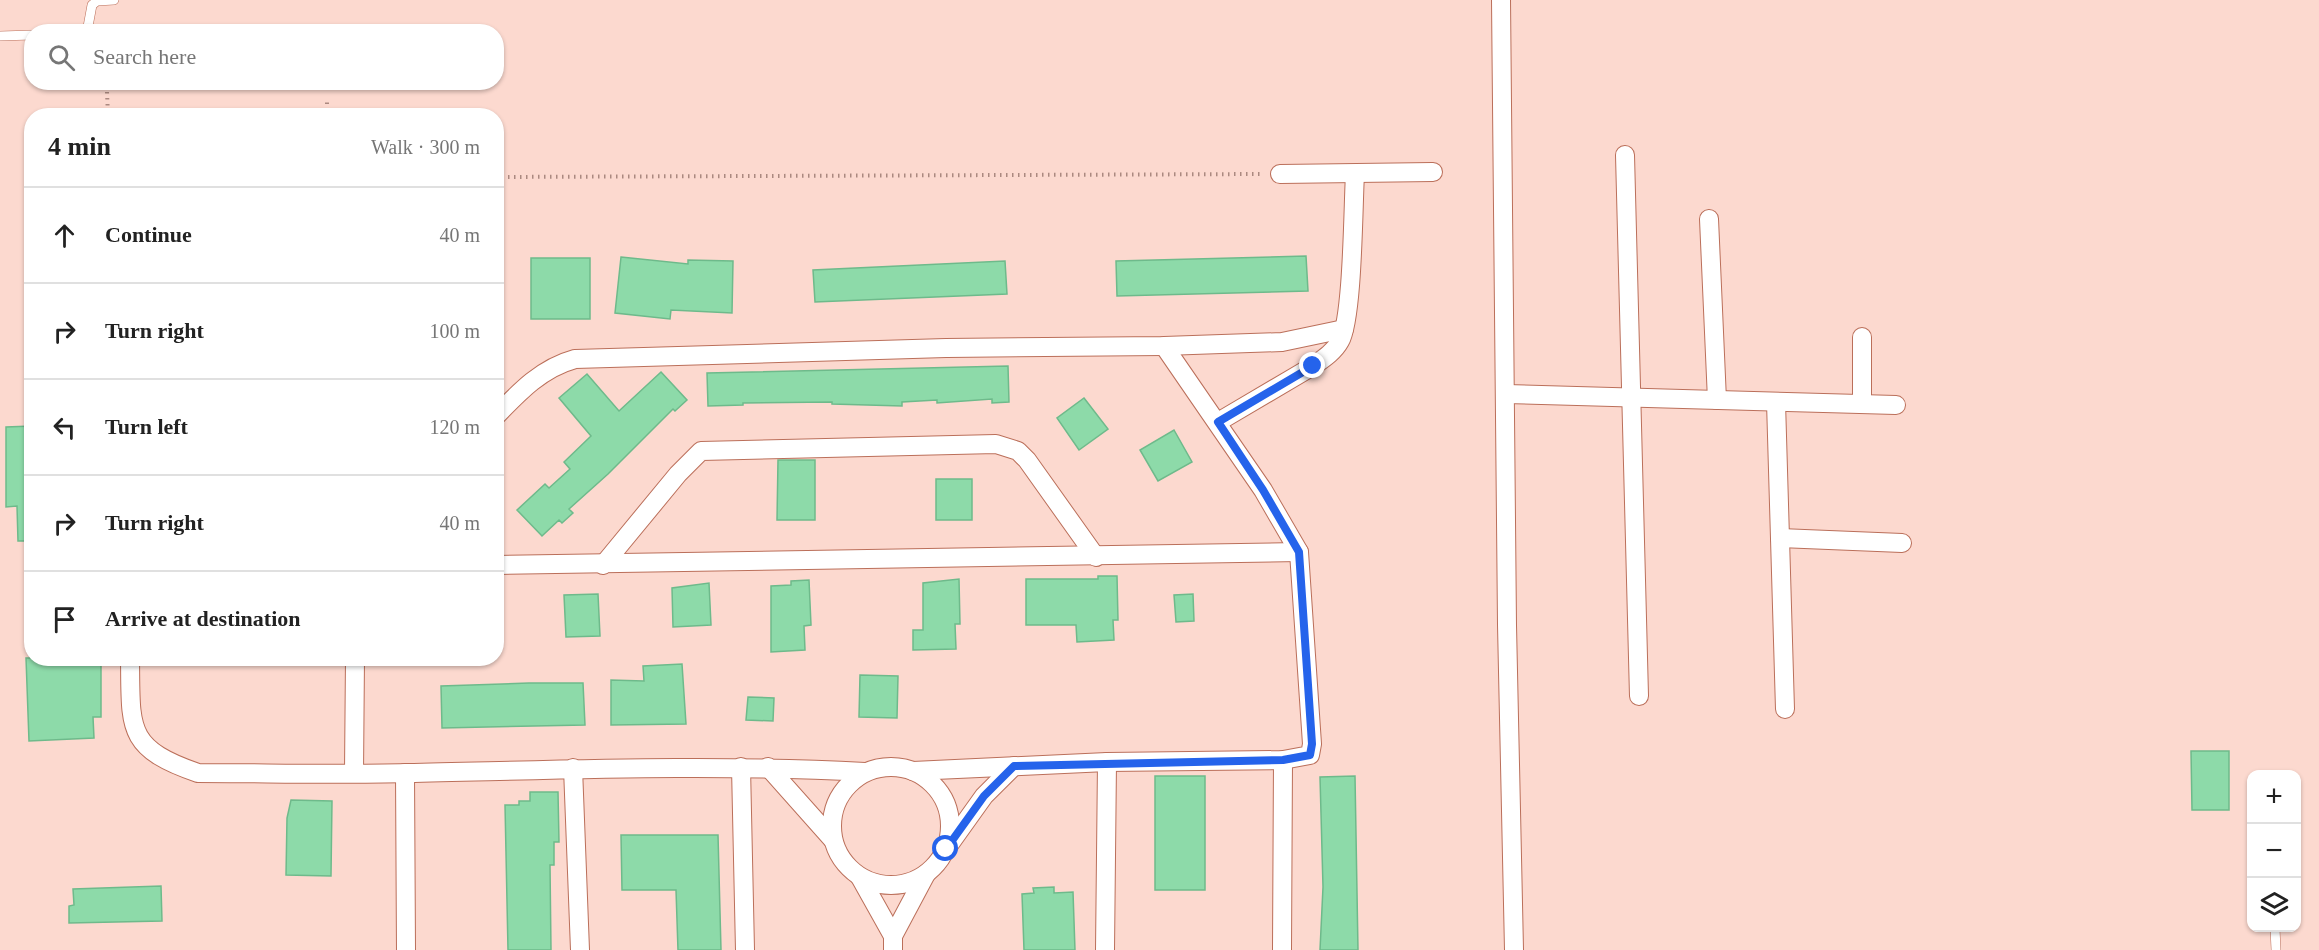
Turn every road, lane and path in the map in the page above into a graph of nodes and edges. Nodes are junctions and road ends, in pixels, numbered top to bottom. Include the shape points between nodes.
1 (114, 0) edge
2 (1501, 0) edge
3 (88, 24) edge
4 (24, 35) edge
5 (0, 36) edge
6 (108, 92) dead end
7 (327, 102) dead end
8 (108, 108) edge
9 (327, 108) edge
10 (1625, 155) dead end
11 (1433, 172) dead end
12 (1280, 174) joint
13 (1355, 174) junction
14 (504, 177) edge
15 (1709, 219) dead end
16 (1344, 329) junction
17 (1862, 337) dead end
18 (1164, 346) junction
19 (1505, 394) junction
20 (1630, 398) junction
21 (1717, 400) junction
22 (1776, 402) junction
23 (1862, 404) junction
24 (1896, 405) dead end
25 (504, 408) edge
26 (1218, 422) junction
27 (1780, 538) junction
28 (1902, 543) dead end
29 (1299, 552) junction
30 (1096, 557) junction
31 (504, 565) edge
32 (603, 565) junction
33 (130, 666) edge
34 (355, 666) edge
35 (1639, 696) dead end
36 (1785, 709) dead end
37 (1283, 760) junction
38 (1107, 762) junction
39 (1014, 766) junction
40 (741, 767) junction
41 (768, 767) junction
42 (573, 768) junction
43 (913, 771) junction
44 (865, 772) junction
45 (354, 773) junction
46 (405, 773) junction
47 (833, 840) junction
48 (946, 849) junction
49 (926, 874) junction
50 (860, 877) junction
51 (2275, 932) edge
52 (893, 943) edge
53 (406, 950) edge
54 (580, 950) edge
55 (745, 950) edge
56 (1105, 950) edge
57 (1282, 950) edge
58 (1514, 950) edge
59 (2276, 950) edge

1 - 3 lane via 92,5
2 - 19 street
4 - 5 lane
6 - 8 path
7 - 9 path
10 - 20 street
11 - 13 street
12 - 13 street
12 - 14 path
13 - 16 street
15 - 21 street
16 - 18 street via 1282,342
16 - 26 street via 1326,357
17 - 23 street
18 - 25 street via 575,359 547,369
18 - 26 street
19 - 20 street
19 - 58 street
20 - 21 street
20 - 35 street
21 - 22 street
22 - 23 street
22 - 27 street
23 - 24 street
26 - 29 street
27 - 28 street
27 - 36 street
29 - 30 street
29 - 37 street via 1312,750 1310,755
30 - 32 street
30 - 32 street via 1028,460 1018,451 996,444 701,452
31 - 32 street
33 - 45 street via 131,722 146,747 165,762 198,773
34 - 45 street
37 - 38 street
37 - 57 street
38 - 39 street
38 - 56 street
39 - 43 street
39 - 48 street via 984,796
40 - 41 street
40 - 42 street
40 - 55 street
41 - 44 street
41 - 47 street
42 - 46 street
42 - 54 street
43 - 44 street via 880,767
43 - 48 street via 926,778 946,803 950,834
44 - 47 street via 853,779 837,801 832,814
45 - 46 street
46 - 53 street
47 - 50 street via 839,855
48 - 49 street
49 - 50 street via 894,885
49 - 52 street
50 - 52 street
51 - 59 lane

